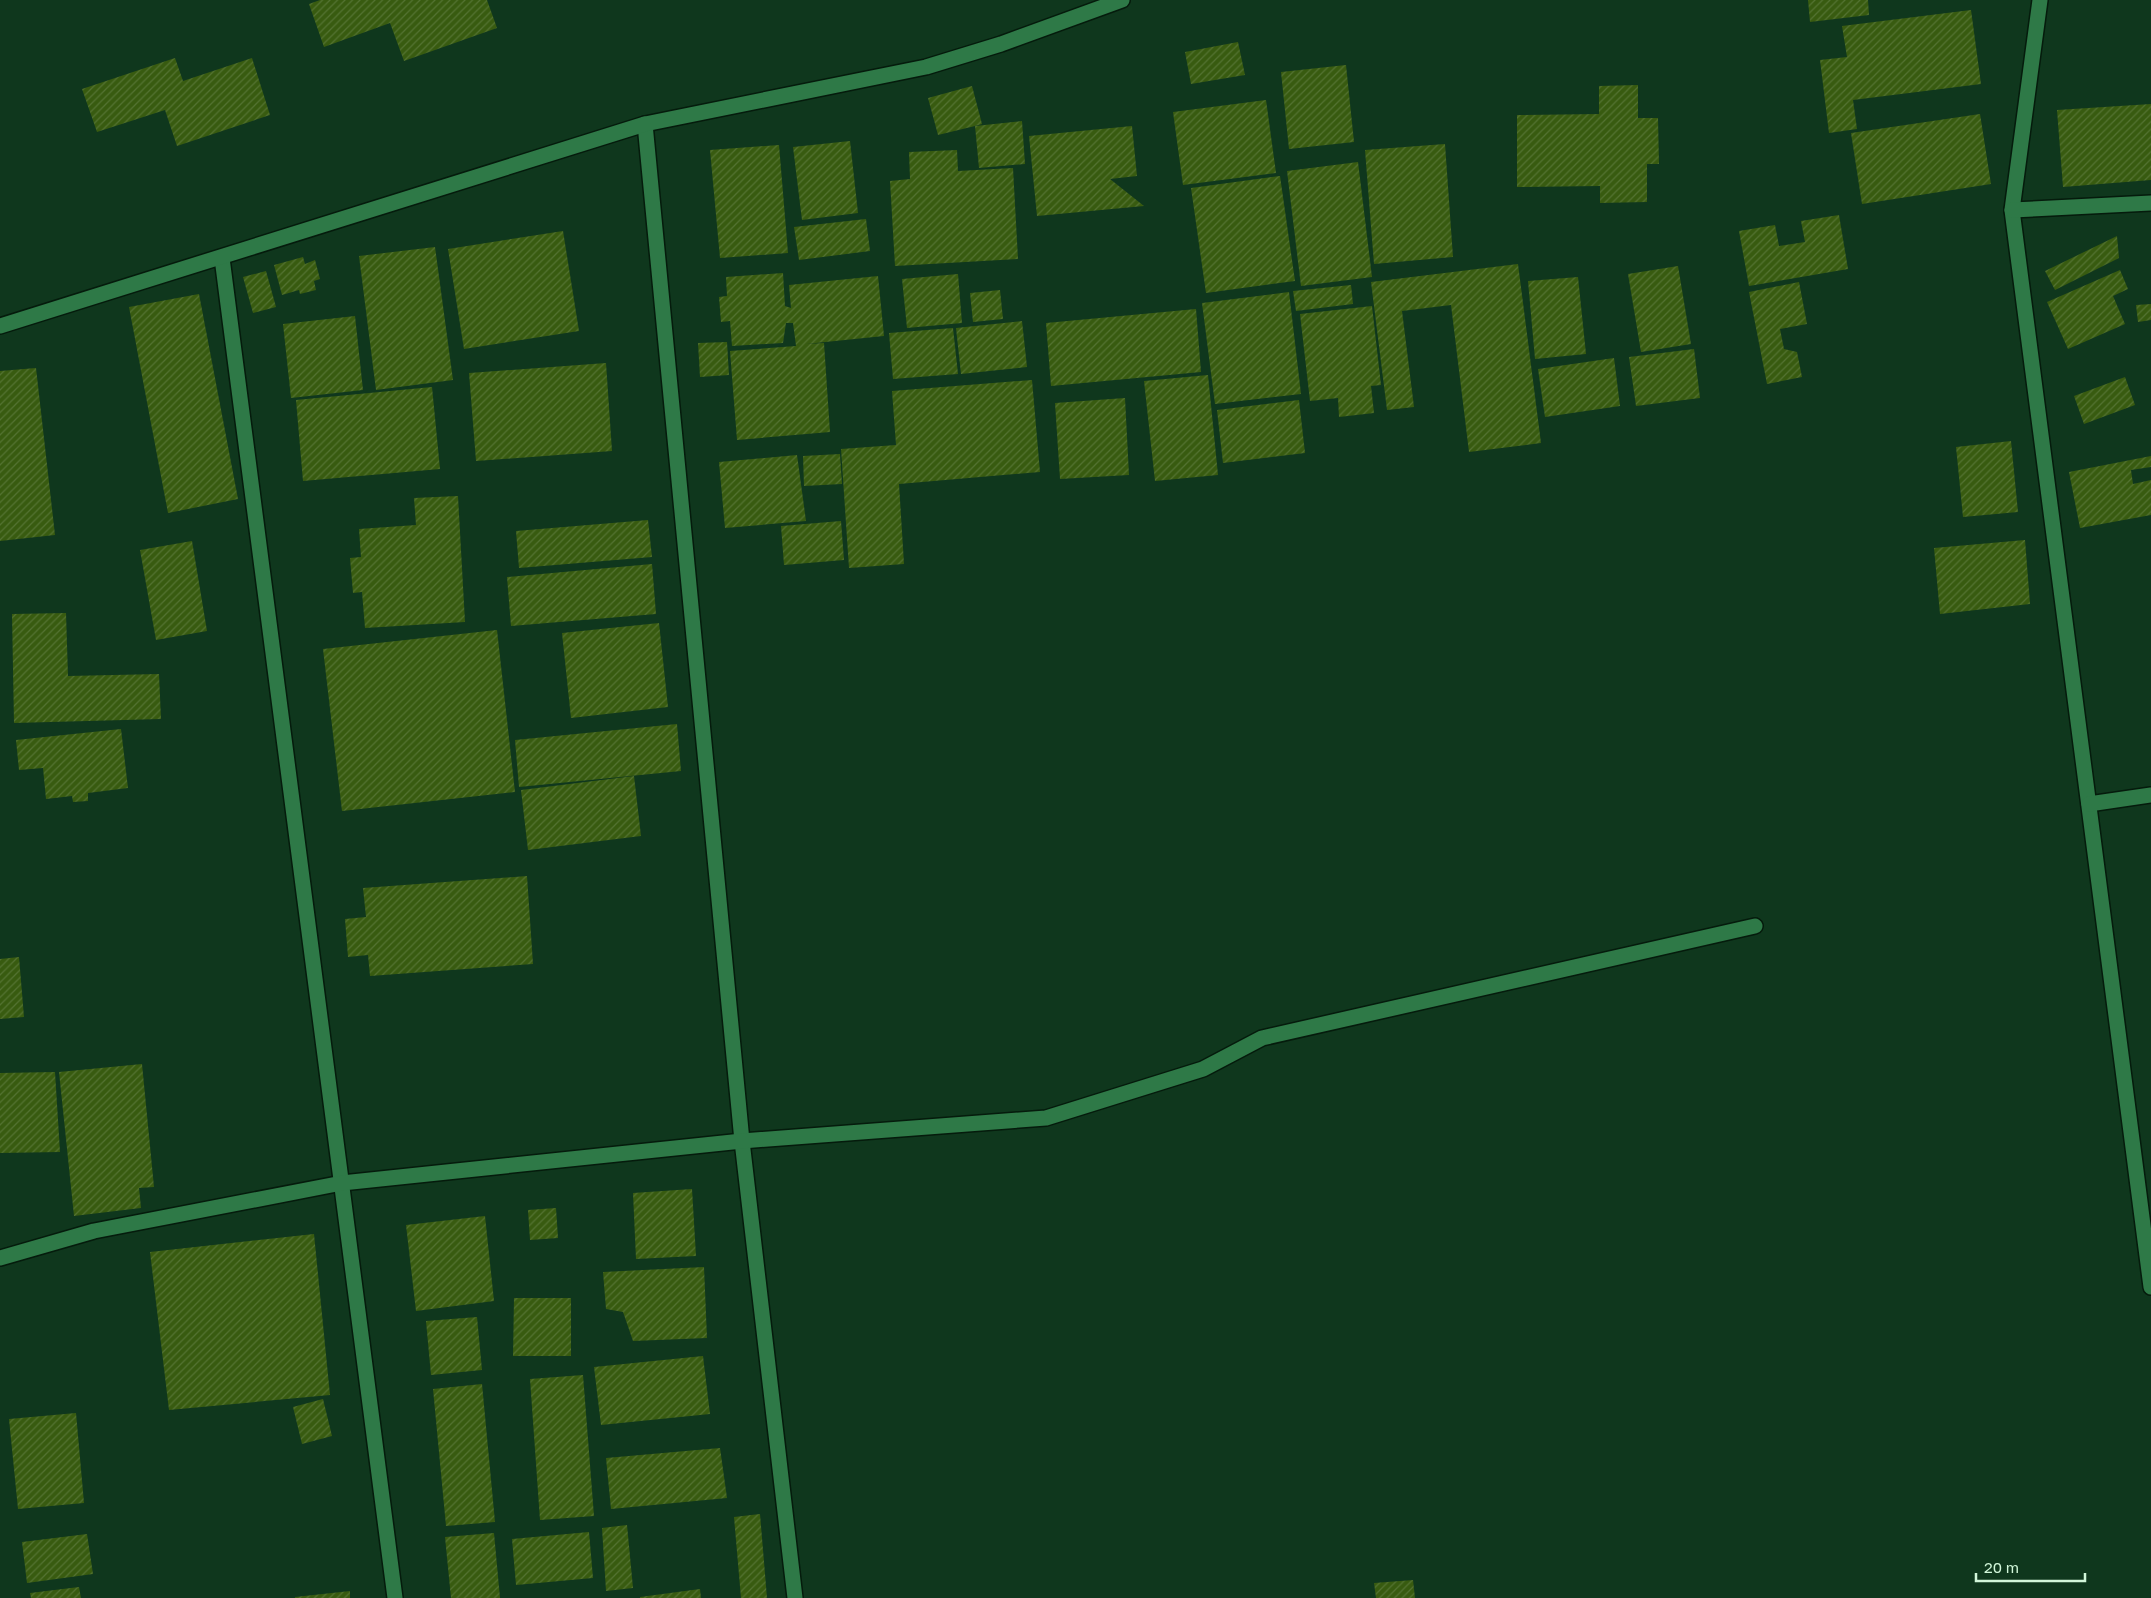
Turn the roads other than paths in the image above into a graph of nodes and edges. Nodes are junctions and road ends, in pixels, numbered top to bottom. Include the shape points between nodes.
1 (1122, 0) edge
2 (2040, 0) edge
3 (646, 124) junction
4 (2151, 202) edge
5 (2012, 210) junction
6 (222, 258) junction
7 (0, 326) edge
8 (2151, 795) edge
9 (2089, 804) junction
10 (1755, 926) dead end
11 (742, 1141) junction
12 (342, 1183) junction
13 (0, 1258) edge
14 (2151, 1287) edge
15 (395, 1598) edge
16 (795, 1598) edge

1 - 3 street via 926,67
2 - 5 street
3 - 6 street
3 - 11 street
4 - 5 street
5 - 9 street
6 - 7 street
6 - 12 street
8 - 9 street
9 - 14 street
10 - 11 street via 1262,1038 1203,1069 1046,1118
11 - 12 street
11 - 16 street
12 - 13 street via 94,1231
12 - 15 street

